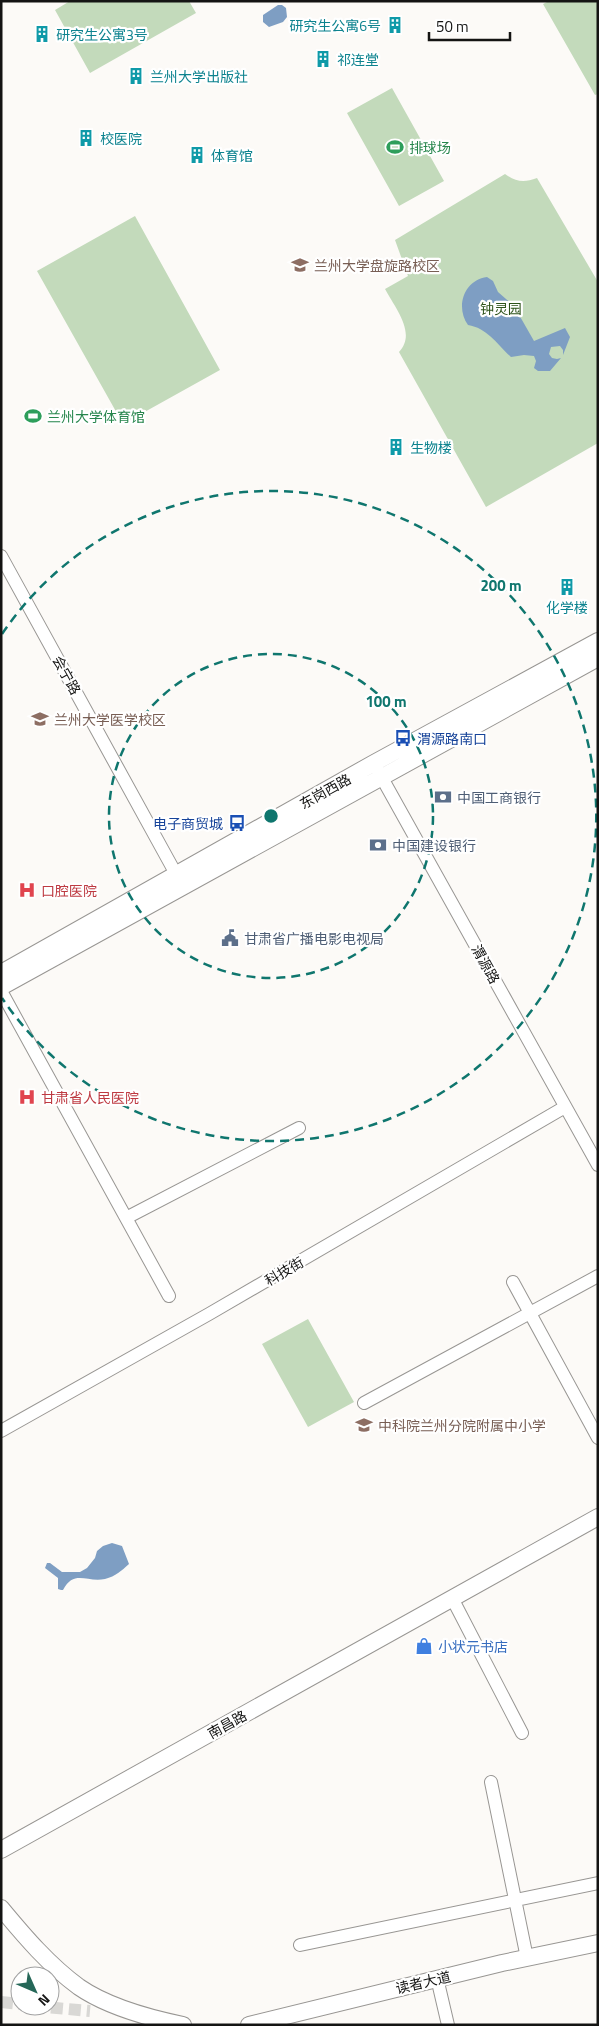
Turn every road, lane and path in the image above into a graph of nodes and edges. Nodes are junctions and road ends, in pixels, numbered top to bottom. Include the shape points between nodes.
1 (1, 556) edge
2 (598, 640) edge
3 (598, 658) edge
4 (374, 763) junction
5 (383, 778) junction
6 (176, 874) junction
7 (3, 968) edge
8 (1, 989) edge
9 (565, 1107) junction
10 (298, 1128) dead end
11 (598, 1166) edge
12 (126, 1218) junction
13 (598, 1276) edge
14 (512, 1282) dead end
15 (169, 1296) dead end
16 (529, 1314) junction
17 (364, 1403) dead end
18 (1, 1431) edge
19 (598, 1438) edge
20 (598, 1517) edge
21 (452, 1598) junction
22 (522, 1733) dead end
23 (491, 1782) dead end
24 (1, 1850) edge
25 (598, 1883) edge
26 (514, 1899) junction
27 (1, 1908) edge
28 (598, 1943) edge
29 (300, 1945) dead end
30 (527, 1958) junction
31 (437, 1978) junction
32 (144, 2020) edge
33 (183, 2025) edge
34 (249, 2025) edge
35 (448, 2025) edge

1 - 6 street, 会宁路
2 - 4 main road, 东岗西路
3 - 5 main road, 东岗西路
4 - 5 street, 渭源路
4 - 6 main road, 东岗西路
5 - 8 main road, 东岗西路
5 - 9 street, 渭源路
6 - 7 main road, 东岗西路
8 - 12 street
9 - 11 street, 渭源路
9 - 18 street, 科技街
10 - 12 street
12 - 15 street
13 - 16 street
14 - 16 street
16 - 17 street
16 - 19 street
20 - 21 main road, 南昌路
21 - 22 street
21 - 24 main road, 南昌路
23 - 26 street
25 - 26 street
26 - 29 street
26 - 30 street
27 - 32 main road via 47,1961 81,1988
28 - 30 main road, 读者大道
30 - 31 main road, 读者大道
31 - 34 main road, 读者大道
31 - 35 street
32 - 33 main road

